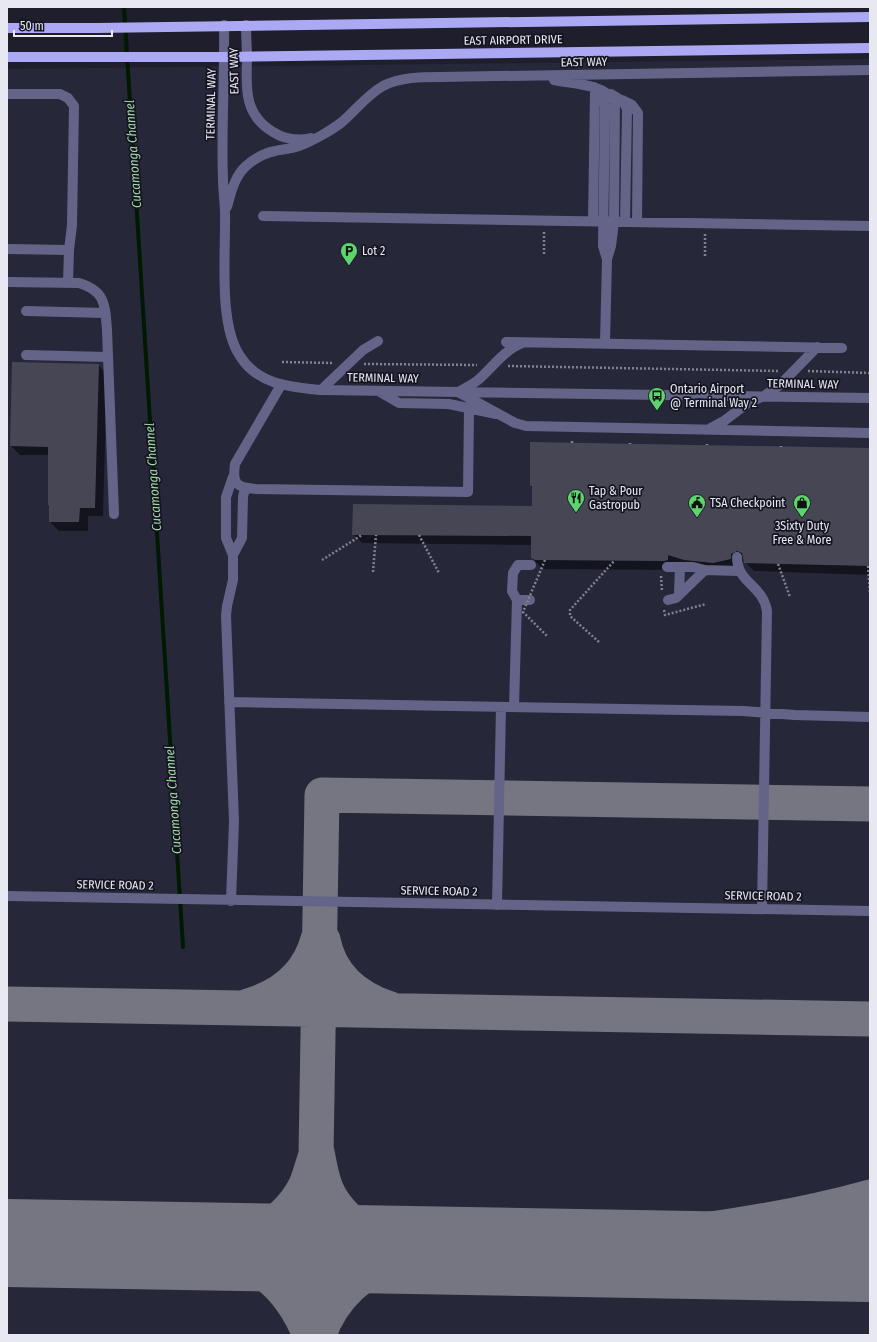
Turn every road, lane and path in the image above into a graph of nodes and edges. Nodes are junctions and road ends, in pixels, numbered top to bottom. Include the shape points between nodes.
1 (870, 17) edge
2 (224, 25) junction
3 (246, 25) junction
4 (7, 28) edge
5 (870, 48) edge
6 (247, 56) junction
7 (224, 57) junction
8 (7, 58) edge
9 (870, 70) edge
10 (532, 76) junction
11 (594, 87) junction
12 (605, 91) junction
13 (7, 94) edge
14 (622, 100) junction
15 (317, 137) junction
16 (225, 213) junction
17 (263, 216) dead end
18 (598, 222) junction
19 (614, 222) junction
20 (625, 222) junction
21 (637, 222) junction
22 (870, 226) edge
23 (544, 231) dead end
24 (705, 234) dead end
25 (7, 249) edge
26 (69, 250) junction
27 (544, 254) dead end
28 (705, 256) dead end
29 (607, 259) junction
30 (7, 282) edge
31 (68, 283) junction
32 (26, 311) dead end
33 (105, 313) junction
34 (378, 341) dead end
35 (506, 342) dead end
36 (526, 342) junction
37 (605, 343) junction
38 (816, 347) junction
39 (842, 348) dead end
40 (26, 355) dead end
41 (108, 357) junction
42 (282, 362) dead end
43 (349, 363) junction
44 (493, 365) junction
45 (708, 369) dead end
46 (281, 385) junction
47 (320, 390) junction
48 (378, 391) junction
49 (459, 392) junction
50 (764, 396) junction
51 (870, 398) edge
52 (469, 409) junction
53 (502, 415) junction
54 (707, 429) junction
55 (870, 433) edge
56 (233, 477) junction
57 (245, 488) junction
58 (114, 514) dead end
59 (362, 535) dead end
60 (376, 535) dead end
61 (419, 535) dead end
62 (233, 555) junction
63 (737, 557) dead end
64 (322, 560) dead end
65 (545, 560) dead end
66 (614, 561) dead end
67 (778, 564) dead end
68 (530, 565) dead end
69 (868, 566) dead end
70 (667, 567) dead end
71 (680, 567) junction
72 (705, 570) junction
73 (739, 571) junction
74 (373, 572) dead end
75 (439, 573) dead end
76 (679, 594) junction
77 (870, 594) edge
78 (790, 597) dead end
79 (517, 600) junction
80 (530, 600) dead end
81 (668, 600) dead end
82 (547, 636) dead end
83 (598, 642) dead end
84 (229, 702) junction
85 (501, 707) junction
86 (514, 707) junction
87 (765, 713) junction
88 (870, 717) edge
89 (7, 896) edge
90 (231, 901) junction
91 (497, 905) junction
92 (762, 909) junction
93 (870, 911) edge

1 - 3 main road, EAST AIRPORT DRIVE
2 - 3 main road, EAST AIRPORT DRIVE
2 - 4 main road, EAST AIRPORT DRIVE
2 - 7 lane, TERMINAL WAY
3 - 6 lane, EAST WAY
5 - 6 main road, EAST AIRPORT DRIVE
6 - 7 main road, EAST AIRPORT DRIVE
6 - 15 lane, EAST WAY via 247,98 258,120 279,136 304,140
7 - 8 main road, EAST AIRPORT DRIVE
7 - 16 lane, TERMINAL WAY
9 - 10 lane, EAST WAY
10 - 11 lane
10 - 15 lane, EAST WAY via 440,77 396,81 373,92 342,122
11 - 12 lane
11 - 18 lane
12 - 14 lane
12 - 19 lane via 612,97 616,108
13 - 26 lane via 60,94 68,98 74,106 72,225
14 - 20 lane via 627,110
14 - 21 lane via 632,105 638,113
15 - 16 lane, EAST WAY via 299,146 273,151 253,160 234,183
16 - 46 lane, TERMINAL WAY via 225,292 233,344 250,368
17 - 18 lane
18 - 19 lane
18 - 29 lane
19 - 20 lane
19 - 29 lane
20 - 21 lane
21 - 22 lane
23 - 27 path
24 - 28 path
25 - 26 lane
26 - 31 lane
29 - 37 lane
30 - 31 lane
31 - 33 lane via 89,286 96,291 102,297
32 - 33 lane
33 - 41 lane
34 - 43 lane
35 - 36 lane
36 - 37 lane
36 - 44 lane via 514,347
37 - 38 lane
38 - 39 lane
38 - 50 lane via 780,385
40 - 41 lane
41 - 58 lane
42 - 43 path
43 - 44 path
43 - 47 lane
44 - 45 path
44 - 49 lane via 478,381
46 - 47 lane, TERMINAL WAY
46 - 56 lane via 235,464
47 - 48 lane, TERMINAL WAY
48 - 49 lane, TERMINAL WAY
48 - 52 lane via 399,403 449,404
49 - 50 lane, TERMINAL WAY
49 - 53 lane
50 - 51 lane, TERMINAL WAY
50 - 54 lane via 745,405 715,427
52 - 53 lane
52 - 57 lane via 468,492
53 - 54 lane via 515,423 539,427
54 - 55 lane
56 - 57 lane
56 - 62 lane via 226,497 226,538
57 - 62 lane via 242,538
59 - 64 path
60 - 74 path
61 - 75 path
62 - 84 lane via 233,580 226,616
63 - 73 lane
65 - 82 path, bridge via 523,612
66 - 83 path via 570,610 570,616
67 - 78 path
68 - 79 lane via 518,565 513,573 512,591
69 - 77 path
70 - 71 lane
71 - 72 lane
71 - 76 lane
72 - 73 lane
72 - 76 lane
73 - 87 lane via 766,604
76 - 81 lane
79 - 80 lane
79 - 86 lane
84 - 85 lane
84 - 90 lane via 234,821
85 - 86 lane
85 - 91 lane
86 - 87 lane
87 - 88 lane
87 - 92 lane
89 - 90 lane, SERVICE ROAD 2
90 - 91 lane, SERVICE ROAD 2
91 - 92 lane, SERVICE ROAD 2
92 - 93 lane, SERVICE ROAD 2

